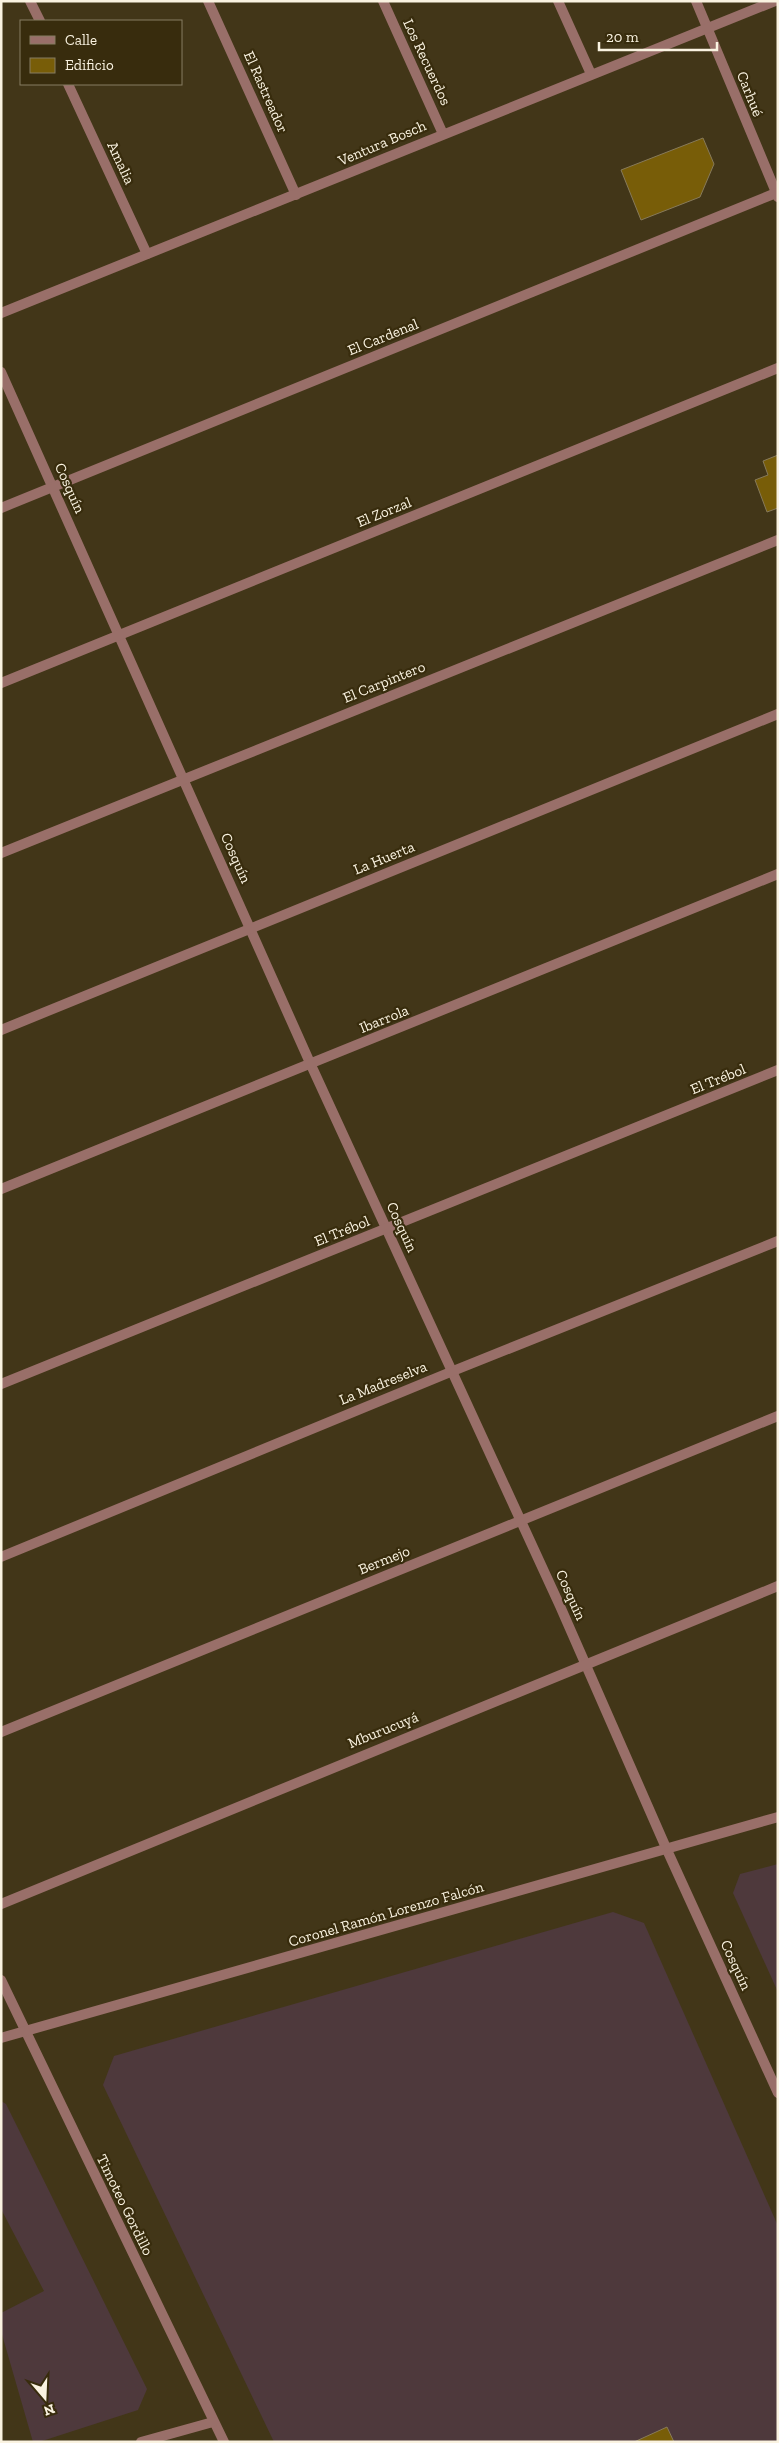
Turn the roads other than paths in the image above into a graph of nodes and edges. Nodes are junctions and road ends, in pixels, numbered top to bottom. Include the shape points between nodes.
1 (30, 1) edge
2 (208, 1) edge
3 (383, 1) edge
4 (558, 1) edge
5 (696, 1) edge
6 (775, 1) edge
7 (40, 20) edge
8 (708, 29) junction
9 (591, 74) junction
10 (68, 85) edge
11 (444, 134) junction
12 (777, 195) edge
13 (296, 196) junction
14 (147, 254) junction
15 (1, 313) edge
16 (778, 368) edge
17 (1, 372) edge
18 (53, 487) junction
19 (1, 508) edge
20 (778, 540) edge
21 (120, 636) junction
22 (1, 683) edge
23 (778, 714) edge
24 (184, 779) junction
25 (1, 853) edge
26 (778, 874) edge
27 (251, 928) junction
28 (1, 1030) edge
29 (311, 1065) junction
30 (778, 1070) edge
31 (1, 1189) edge
32 (386, 1229) junction
33 (778, 1241) edge
34 (453, 1371) junction
35 (1, 1384) edge
36 (778, 1416) edge
37 (521, 1520) junction
38 (1, 1557) edge
39 (778, 1586) edge
40 (585, 1664) junction
41 (1, 1732) edge
42 (778, 1817) edge
43 (667, 1850) junction
44 (1, 1904) edge
45 (1, 1980) edge
46 (25, 2031) junction
47 (1, 2038) edge
48 (778, 2093) edge
49 (213, 2422) junction
50 (141, 2442) edge
51 (224, 2442) edge

1 - 7 street
2 - 13 street, El Rastreador
3 - 11 street, Los Recuerdos
4 - 9 street
5 - 8 street, Carhué
6 - 8 street, Ventura Bosch
8 - 9 street, Ventura Bosch
8 - 12 street, Carhué
9 - 11 street, Ventura Bosch
10 - 14 street, Amalia
11 - 13 street, Ventura Bosch
12 - 18 street, El Cardenal
13 - 14 street, Ventura Bosch
14 - 15 street, Ventura Bosch
16 - 21 street, El Zorzal
17 - 18 street, Cosquín
18 - 19 street, El Cardenal
18 - 21 street, Cosquín
20 - 24 street, El Carpintero
21 - 22 street, El Zorzal
21 - 24 street, Cosquín
23 - 27 street, La Huerta
24 - 25 street, El Carpintero
24 - 27 street, Cosquín
26 - 29 street, Ibarrola
27 - 28 street, La Huerta
27 - 29 street, Cosquín
29 - 31 street, Ibarrola
29 - 32 street, Cosquín
30 - 32 street, El Trébol
32 - 34 street, Cosquín
32 - 35 street, El Trébol
33 - 34 street, La Madreselva
34 - 37 street, Cosquín
34 - 38 street, La Madreselva
36 - 37 street, Bermejo
37 - 40 street, Cosquín
37 - 41 street, Bermejo
39 - 40 street, Mburucuyá
40 - 43 street, Cosquín
40 - 44 street, Mburucuyá
42 - 43 street, Coronel Ramón Lorenzo Falcón
43 - 46 street, Coronel Ramón Lorenzo Falcón
43 - 48 street, Cosquín
45 - 46 street, Timoteo Gordillo
46 - 47 street, Coronel Ramón Lorenzo Falcón
46 - 49 street, Timoteo Gordillo
49 - 50 street
49 - 51 street, Timoteo Gordillo

